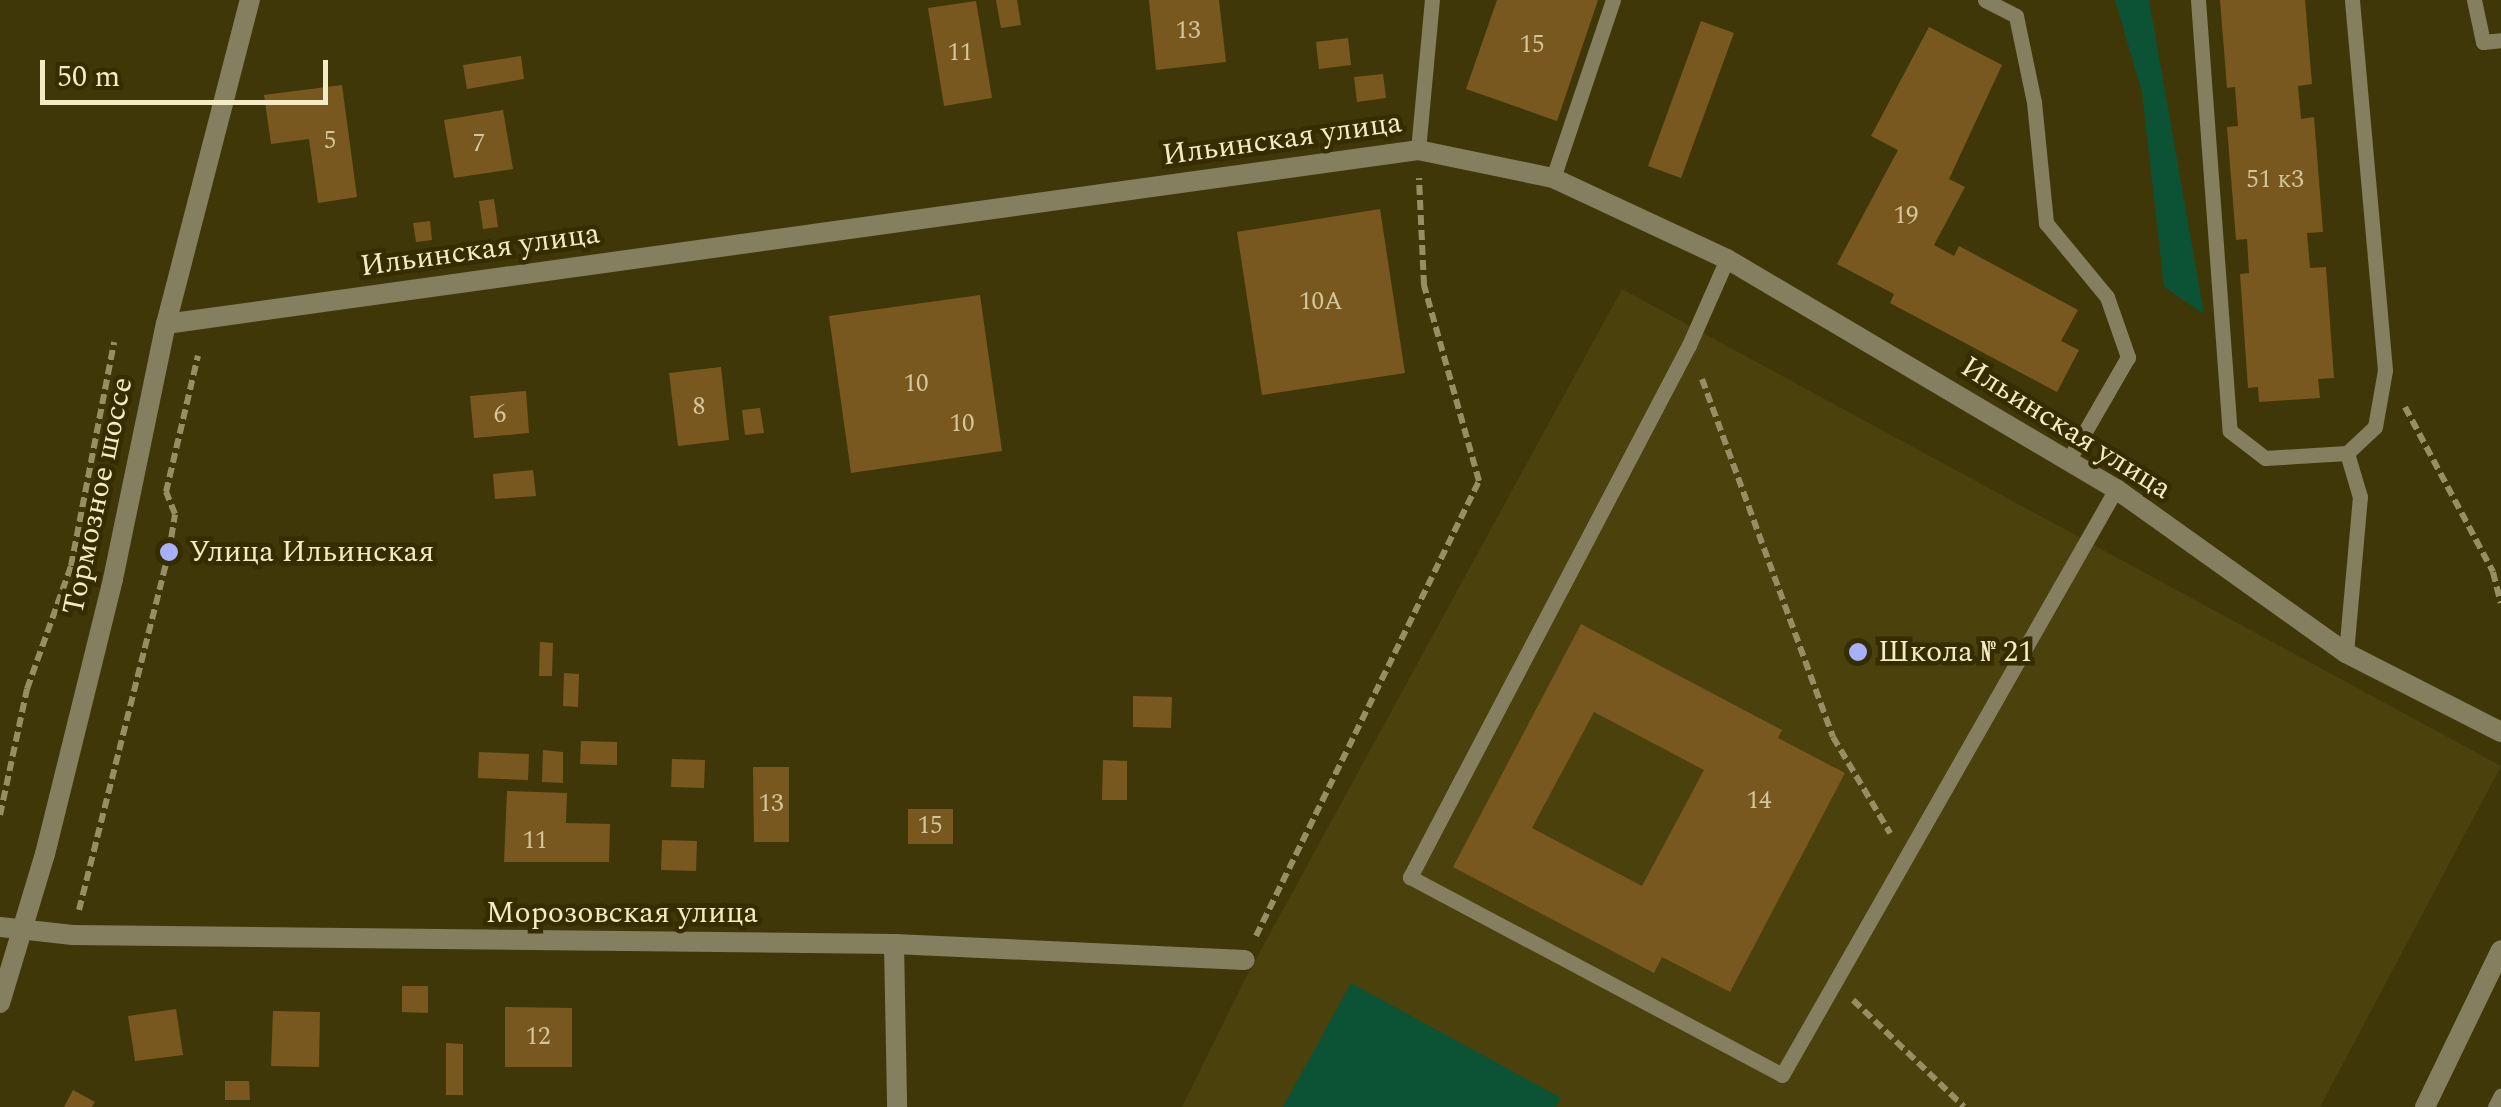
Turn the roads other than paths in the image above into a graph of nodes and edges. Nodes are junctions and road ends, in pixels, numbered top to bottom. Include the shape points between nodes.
1 (250, 0) edge
2 (1432, 0) edge
3 (1614, 0) edge
4 (1985, 0) edge
5 (2198, 0) edge
6 (2352, 0) edge
7 (2474, 0) edge
8 (2501, 40) edge
9 (1418, 150) junction
10 (1553, 178) junction
11 (1727, 259) junction
12 (166, 324) junction
13 (2347, 453) junction
14 (2068, 461) junction
15 (2116, 489) junction
16 (2346, 653) junction
17 (2501, 732) edge
18 (0, 926) edge
19 (25, 930) junction
20 (894, 944) junction
21 (2501, 950) edge
22 (1245, 960) road end
23 (0, 1003) edge
24 (2501, 1095) edge
25 (897, 1107) edge
26 (2425, 1107) edge
27 (2495, 1107) edge

1 - 12 street, Тормозное шоссе
2 - 9 lane
3 - 10 lane
4 - 14 lane via 2016,16 2034,102 2046,223 2107,297 2128,357
5 - 13 lane via 2230,431 2265,458
6 - 13 lane via 2385,370 2375,427
7 - 8 lane via 2483,42
9 - 10 street, Ильинская улица
9 - 12 street, Ильинская улица
10 - 11 street, Ильинская улица
11 - 14 street, Ильинская улица
11 - 15 lane via 1689,345 1410,877 1782,1074
12 - 19 street, Тормозное шоссе via 113,579
13 - 16 lane via 2360,497
14 - 15 street, Ильинская улица
15 - 16 street, Ильинская улица
16 - 17 street, Ильинская улица
18 - 19 street, Морозовская улица
19 - 20 street, Морозовская улица via 73,936
19 - 23 street, Тормозное шоссе
20 - 22 street, Морозовская улица
20 - 25 street
21 - 26 street
24 - 27 lane

